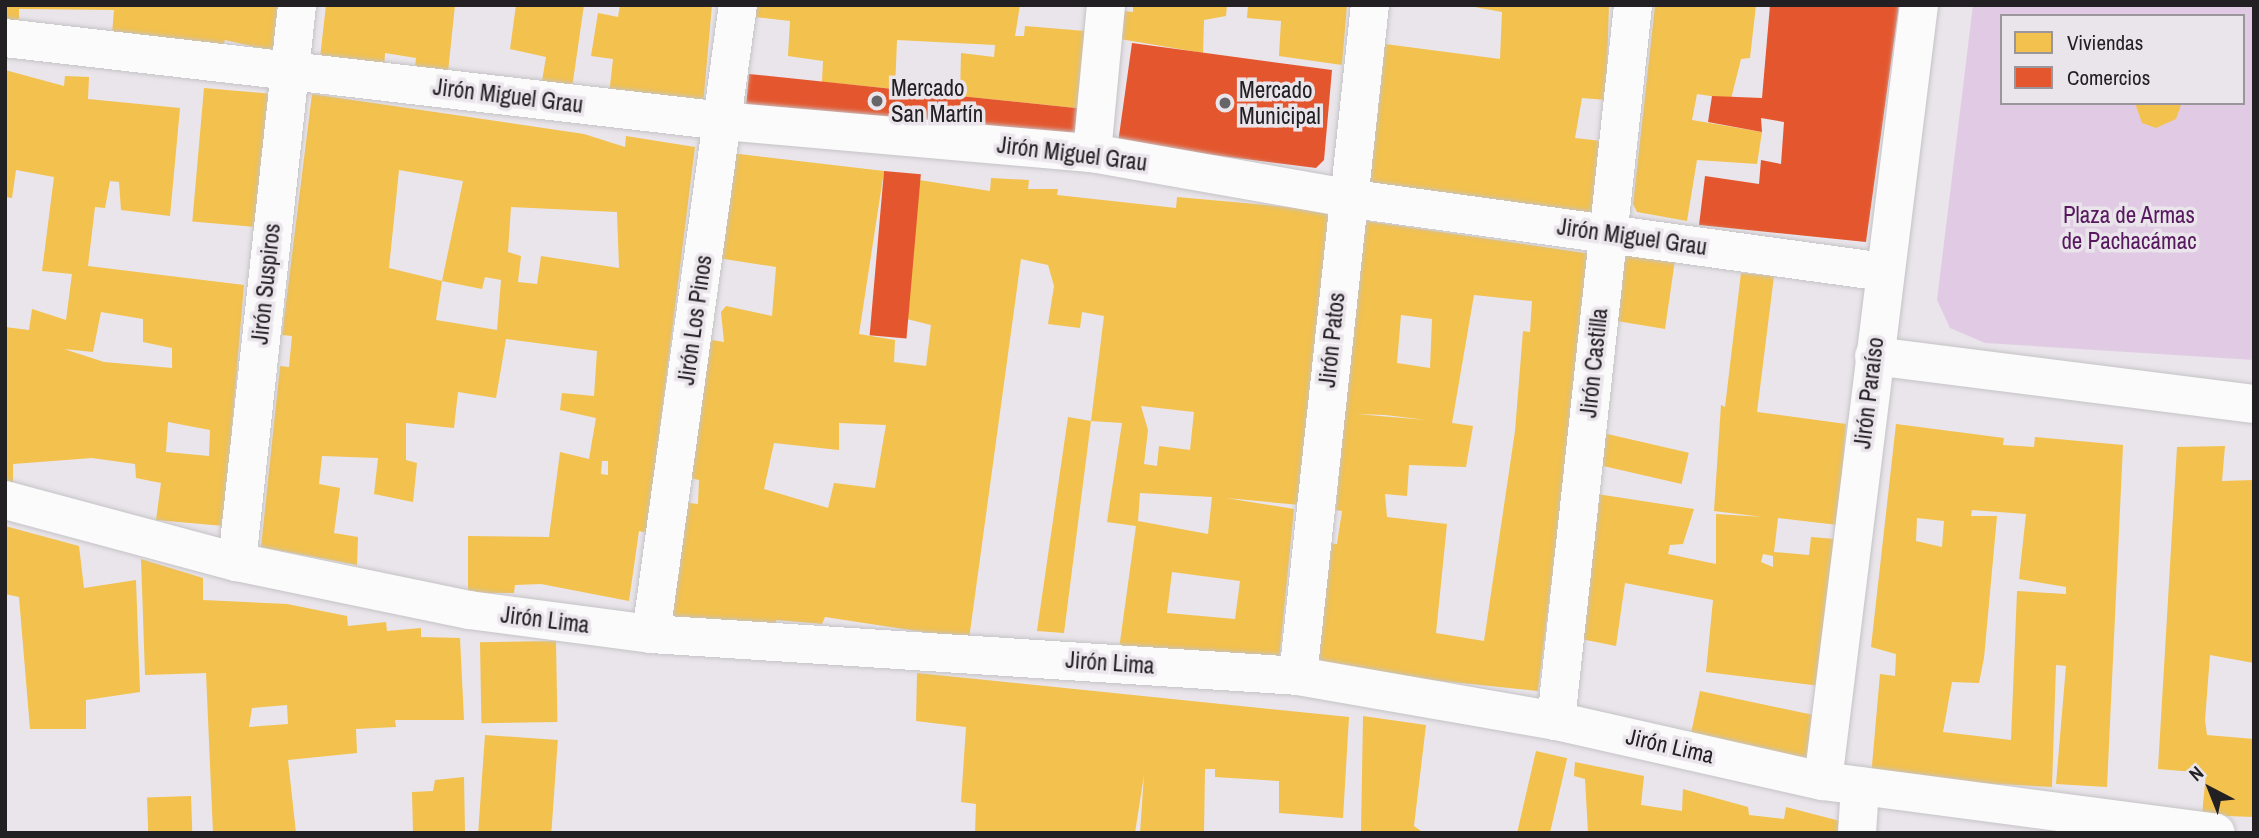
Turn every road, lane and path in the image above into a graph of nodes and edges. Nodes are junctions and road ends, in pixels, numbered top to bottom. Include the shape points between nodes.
1 (297, 5) edge
2 (738, 5) edge
3 (1106, 5) edge
4 (1370, 5) edge
5 (1633, 5) edge
6 (1919, 5) edge
7 (5, 38) edge
8 (288, 71) junction
9 (723, 121) junction
10 (1092, 153) junction
11 (1346, 198) junction
12 (1607, 234) junction
13 (1884, 272) junction
14 (1874, 356) junction
15 (2254, 404) edge
16 (5, 500) edge
17 (237, 562) junction
18 (651, 634) junction
19 (1298, 676) junction
20 (1556, 721) junction
21 (1842, 783) junction
22 (2033, 823) edge
23 (1857, 833) edge
24 (2216, 833) edge

1 - 8 street, Jirón Suspiros
2 - 9 street, Jirón Los Pinos
3 - 10 street
4 - 11 street, Jirón Patos
5 - 12 street, Jirón Castilla
6 - 13 street, Jirón Paraíso
7 - 8 street, Jirón Miguel Grau
8 - 9 street, Jirón Miguel Grau
8 - 17 street, Jirón Suspiros
9 - 10 street, Jirón Miguel Grau
9 - 18 street, Jirón Los Pinos
10 - 11 street, Jirón Miguel Grau
11 - 12 street, Jirón Miguel Grau
11 - 19 street, Jirón Patos
12 - 13 street, Jirón Miguel Grau
12 - 20 street, Jirón Castilla
13 - 14 street, Jirón Paraíso
14 - 15 street
14 - 21 street, Jirón Paraíso
16 - 17 street, Jirón Lima
17 - 18 street, Jirón Lima via 469,610
18 - 19 street, Jirón Lima
19 - 20 street, Jirón Lima
20 - 21 street, Jirón Lima
21 - 22 street, Jirón Lima
21 - 23 street, Jirón Paraíso
22 - 24 street, Jirón Lima

